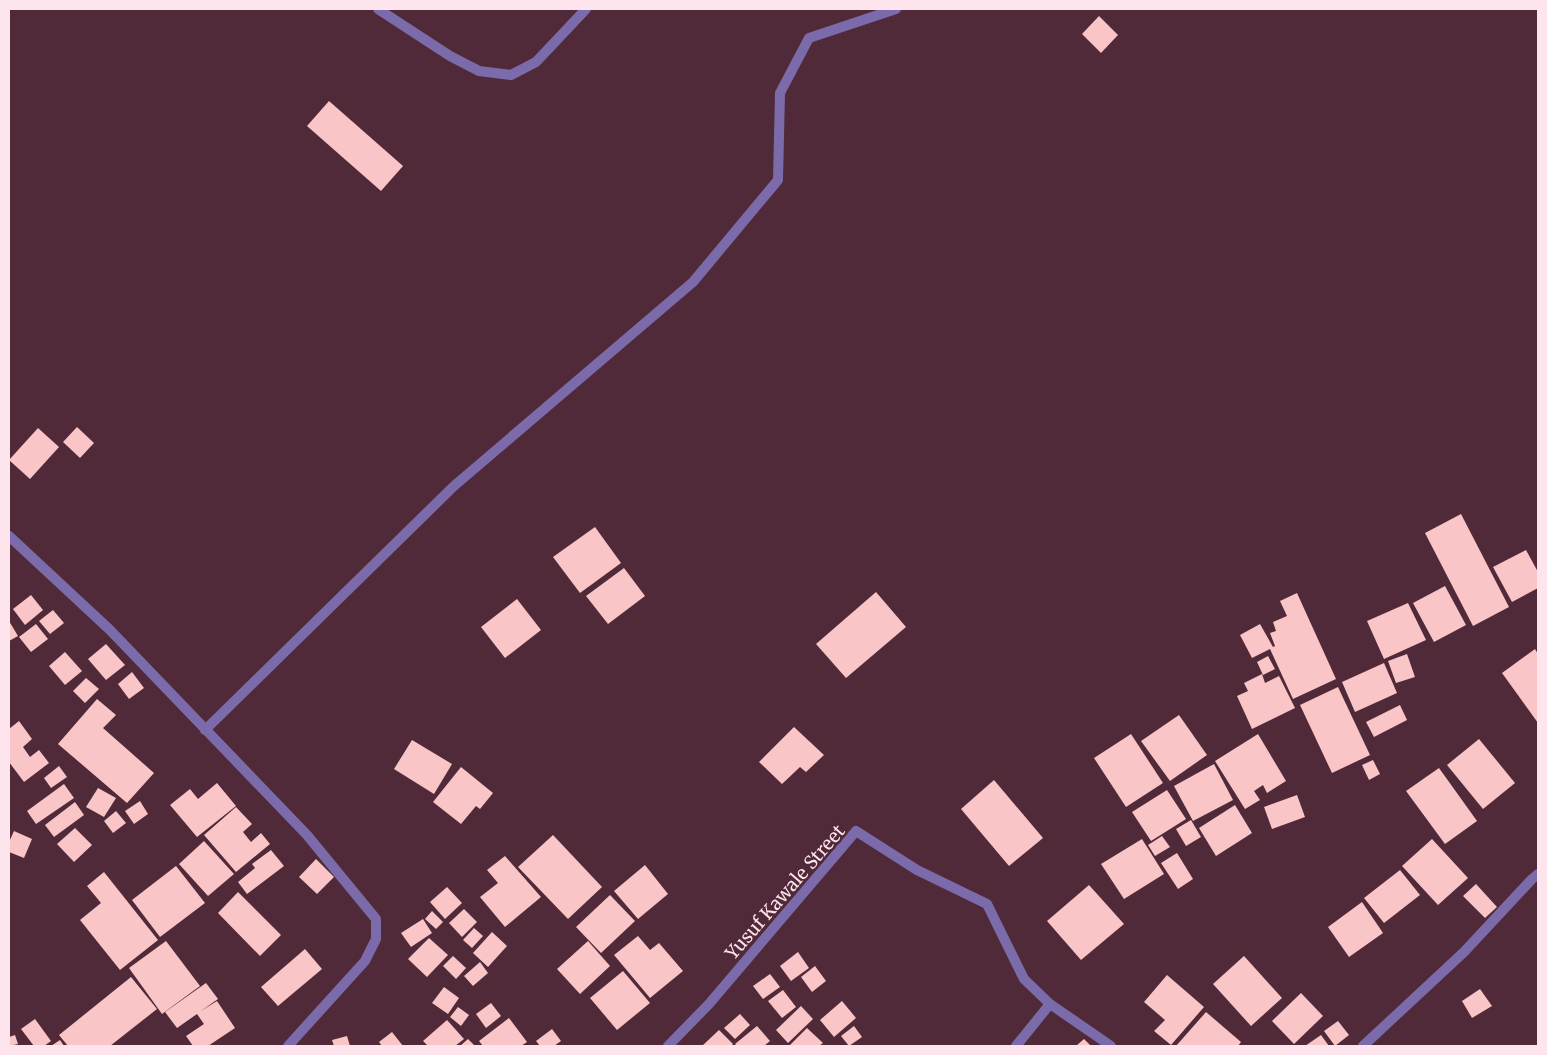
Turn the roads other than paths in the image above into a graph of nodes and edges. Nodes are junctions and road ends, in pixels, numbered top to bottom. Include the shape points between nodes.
1 (378, 9) edge
2 (586, 9) edge
3 (896, 9) edge
4 (9, 536) edge
5 (205, 730) junction
6 (1538, 874) edge
7 (1050, 1004) junction
8 (288, 1046) edge
9 (668, 1046) edge
10 (1016, 1046) edge
11 (1111, 1046) edge
12 (1363, 1046) edge

1 - 2 street via 479,71 512,75 536,62
3 - 5 street via 808,38 780,93 778,180 693,282 454,486
4 - 5 street via 110,630
5 - 8 street via 306,835 376,919 376,939 365,961
6 - 12 street via 1464,952
7 - 9 street, Yusuf Kawale Street via 1024,979 987,904 917,870 856,830 709,1004
7 - 10 street
7 - 11 street, Yusuf Kawale Street

